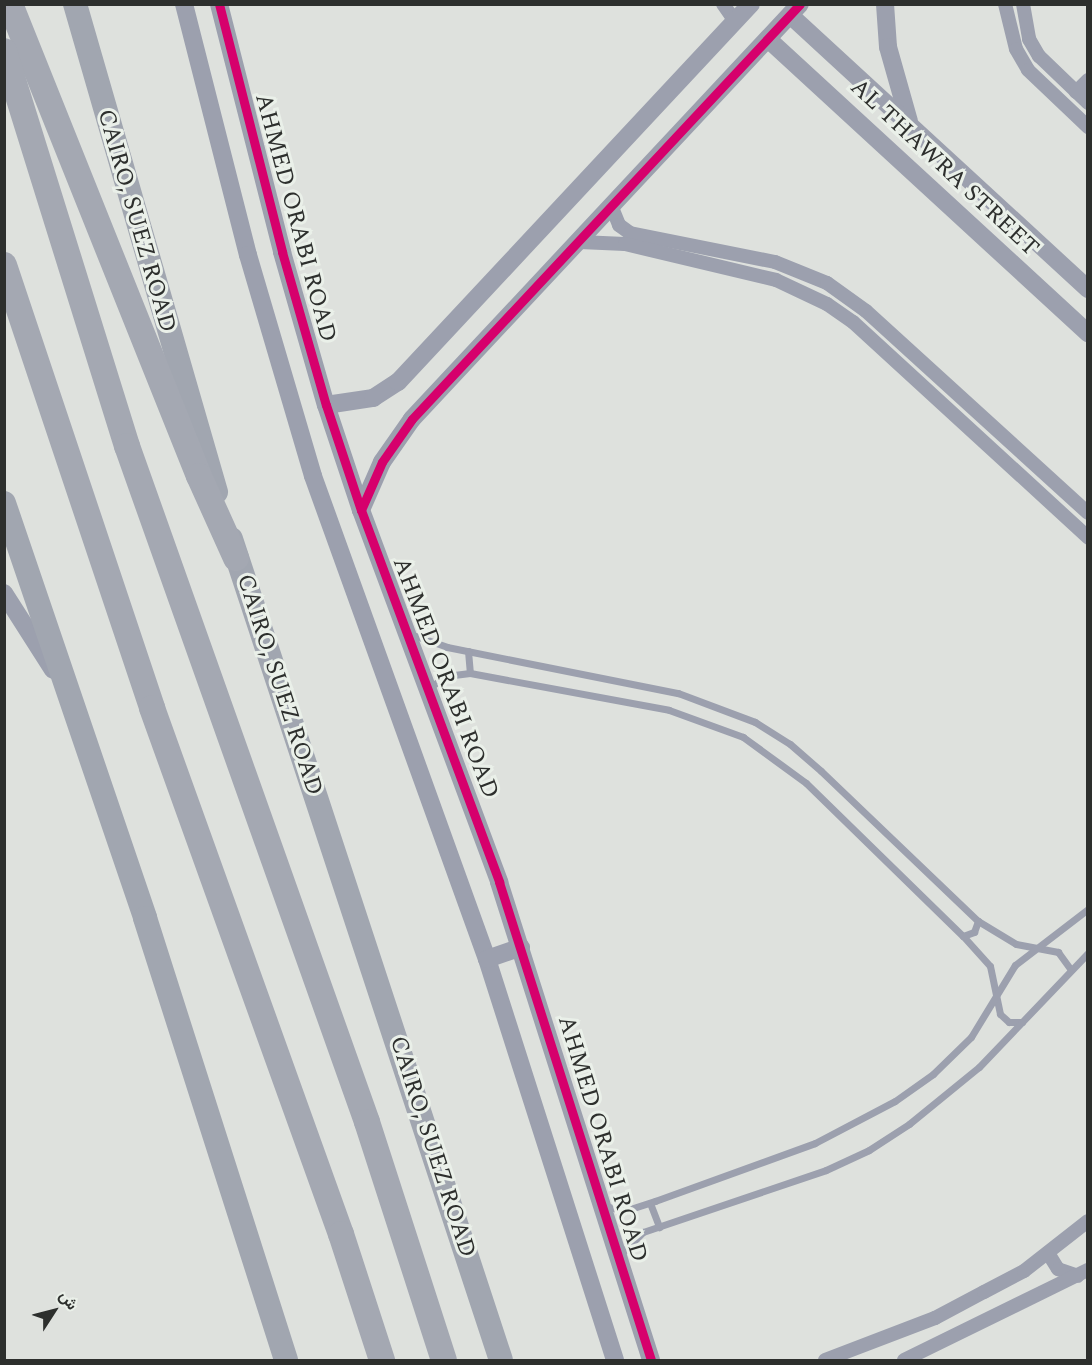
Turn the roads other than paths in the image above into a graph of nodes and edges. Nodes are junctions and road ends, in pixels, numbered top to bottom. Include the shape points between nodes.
1 (10, 4) edge
2 (75, 4) edge
3 (184, 4) edge
4 (219, 4) edge
5 (723, 4) edge
6 (751, 4) edge
7 (885, 4) edge
8 (1005, 4) edge
9 (1023, 4) edge
10 (795, 10) edge
11 (735, 21) junction
12 (768, 39) junction
13 (4, 51) edge
14 (1088, 80) edge
15 (1076, 92) junction
16 (243, 99) junction
17 (1088, 103) edge
18 (210, 106) junction
19 (911, 125) junction
20 (1088, 127) edge
21 (612, 205) junction
22 (580, 242) junction
23 (4, 265) edge
24 (1088, 289) edge
25 (445, 333) junction
26 (1088, 333) edge
27 (470, 355) junction
28 (326, 405) junction
29 (4, 503) edge
30 (361, 510) junction
31 (1088, 513) edge
32 (1088, 537) edge
33 (236, 558) junction
34 (4, 593) edge
35 (406, 633) junction
36 (468, 651) junction
37 (470, 673) junction
38 (428, 690) junction
39 (72, 705) junction
40 (1088, 909) edge
41 (978, 921) junction
42 (963, 936) junction
43 (521, 947) junction
44 (1039, 947) junction
45 (1088, 953) edge
46 (487, 959) junction
47 (1071, 970) junction
48 (996, 996) junction
49 (1022, 1022) junction
50 (597, 1198) junction
51 (650, 1203) junction
52 (1088, 1221) edge
53 (658, 1227) junction
54 (1048, 1253) junction
55 (618, 1262) junction
56 (1088, 1270) edge
57 (1071, 1275) junction
58 (1088, 1277) edge
59 (286, 1360) edge
60 (382, 1360) edge
61 (444, 1360) edge
62 (501, 1360) edge
63 (615, 1360) edge
64 (651, 1360) edge
65 (825, 1360) edge
66 (904, 1360) edge

1 - 33 highway via 199,476
2 - 33 highway, CAIRO, SUEZ ROAD
3 - 18 street
4 - 16 street, AHMED ORABI ROAD
5 - 11 street
6 - 11 street
7 - 19 street via 888,47
8 - 20 street via 1016,50 1028,70
9 - 15 street via 1029,39 1039,56
10 - 12 street
10 - 19 street, AL THAWRA STREET
11 - 25 street
12 - 21 street
12 - 26 street, AL THAWRA STREET
13 - 61 highway via 127,446 370,1132
14 - 15 street
15 - 17 street
16 - 18 street
16 - 28 street, AHMED ORABI ROAD
18 - 46 street via 248,255 313,476
19 - 24 street, AL THAWRA STREET
21 - 22 street
21 - 31 street via 619,225 630,233 775,262 833,287 866,311
22 - 27 street
22 - 32 street via 618,243 776,280 827,304 853,322
23 - 60 highway via 152,708 341,1234
25 - 27 street
25 - 28 street via 386,392 359,402
27 - 30 street via 396,440 374,477
28 - 30 street, AHMED ORABI ROAD
29 - 39 highway
30 - 35 street, AHMED ORABI ROAD
33 - 62 highway, CAIRO, SUEZ ROAD
34 - 39 street
35 - 36 lane
35 - 38 street, AHMED ORABI ROAD
36 - 37 lane
36 - 41 lane via 678,693 755,722 790,744 821,771
37 - 38 lane via 446,676
37 - 42 lane via 669,710 743,737 806,783
38 - 43 street, AHMED ORABI ROAD
39 - 59 highway
40 - 44 lane
41 - 42 lane via 974,932
41 - 44 lane via 1016,944
42 - 48 lane via 990,966
43 - 46 street
43 - 50 street, AHMED ORABI ROAD
44 - 47 lane via 1059,952
44 - 48 lane via 1015,965
45 - 47 lane
46 - 63 street
47 - 49 lane
48 - 49 lane via 1004,1018
48 - 51 lane via 970,1037 933,1074 895,1101 815,1143
49 - 53 lane via 946,1096 868,1150 826,1170
50 - 51 lane via 614,1210 624,1211
50 - 55 street, AHMED ORABI ROAD
51 - 53 lane
52 - 54 street
53 - 55 lane via 634,1237
54 - 57 street via 1053,1264
54 - 65 street via 1024,1271 935,1318
55 - 64 street, AHMED ORABI ROAD
56 - 57 street
57 - 58 street
57 - 66 street via 959,1336

